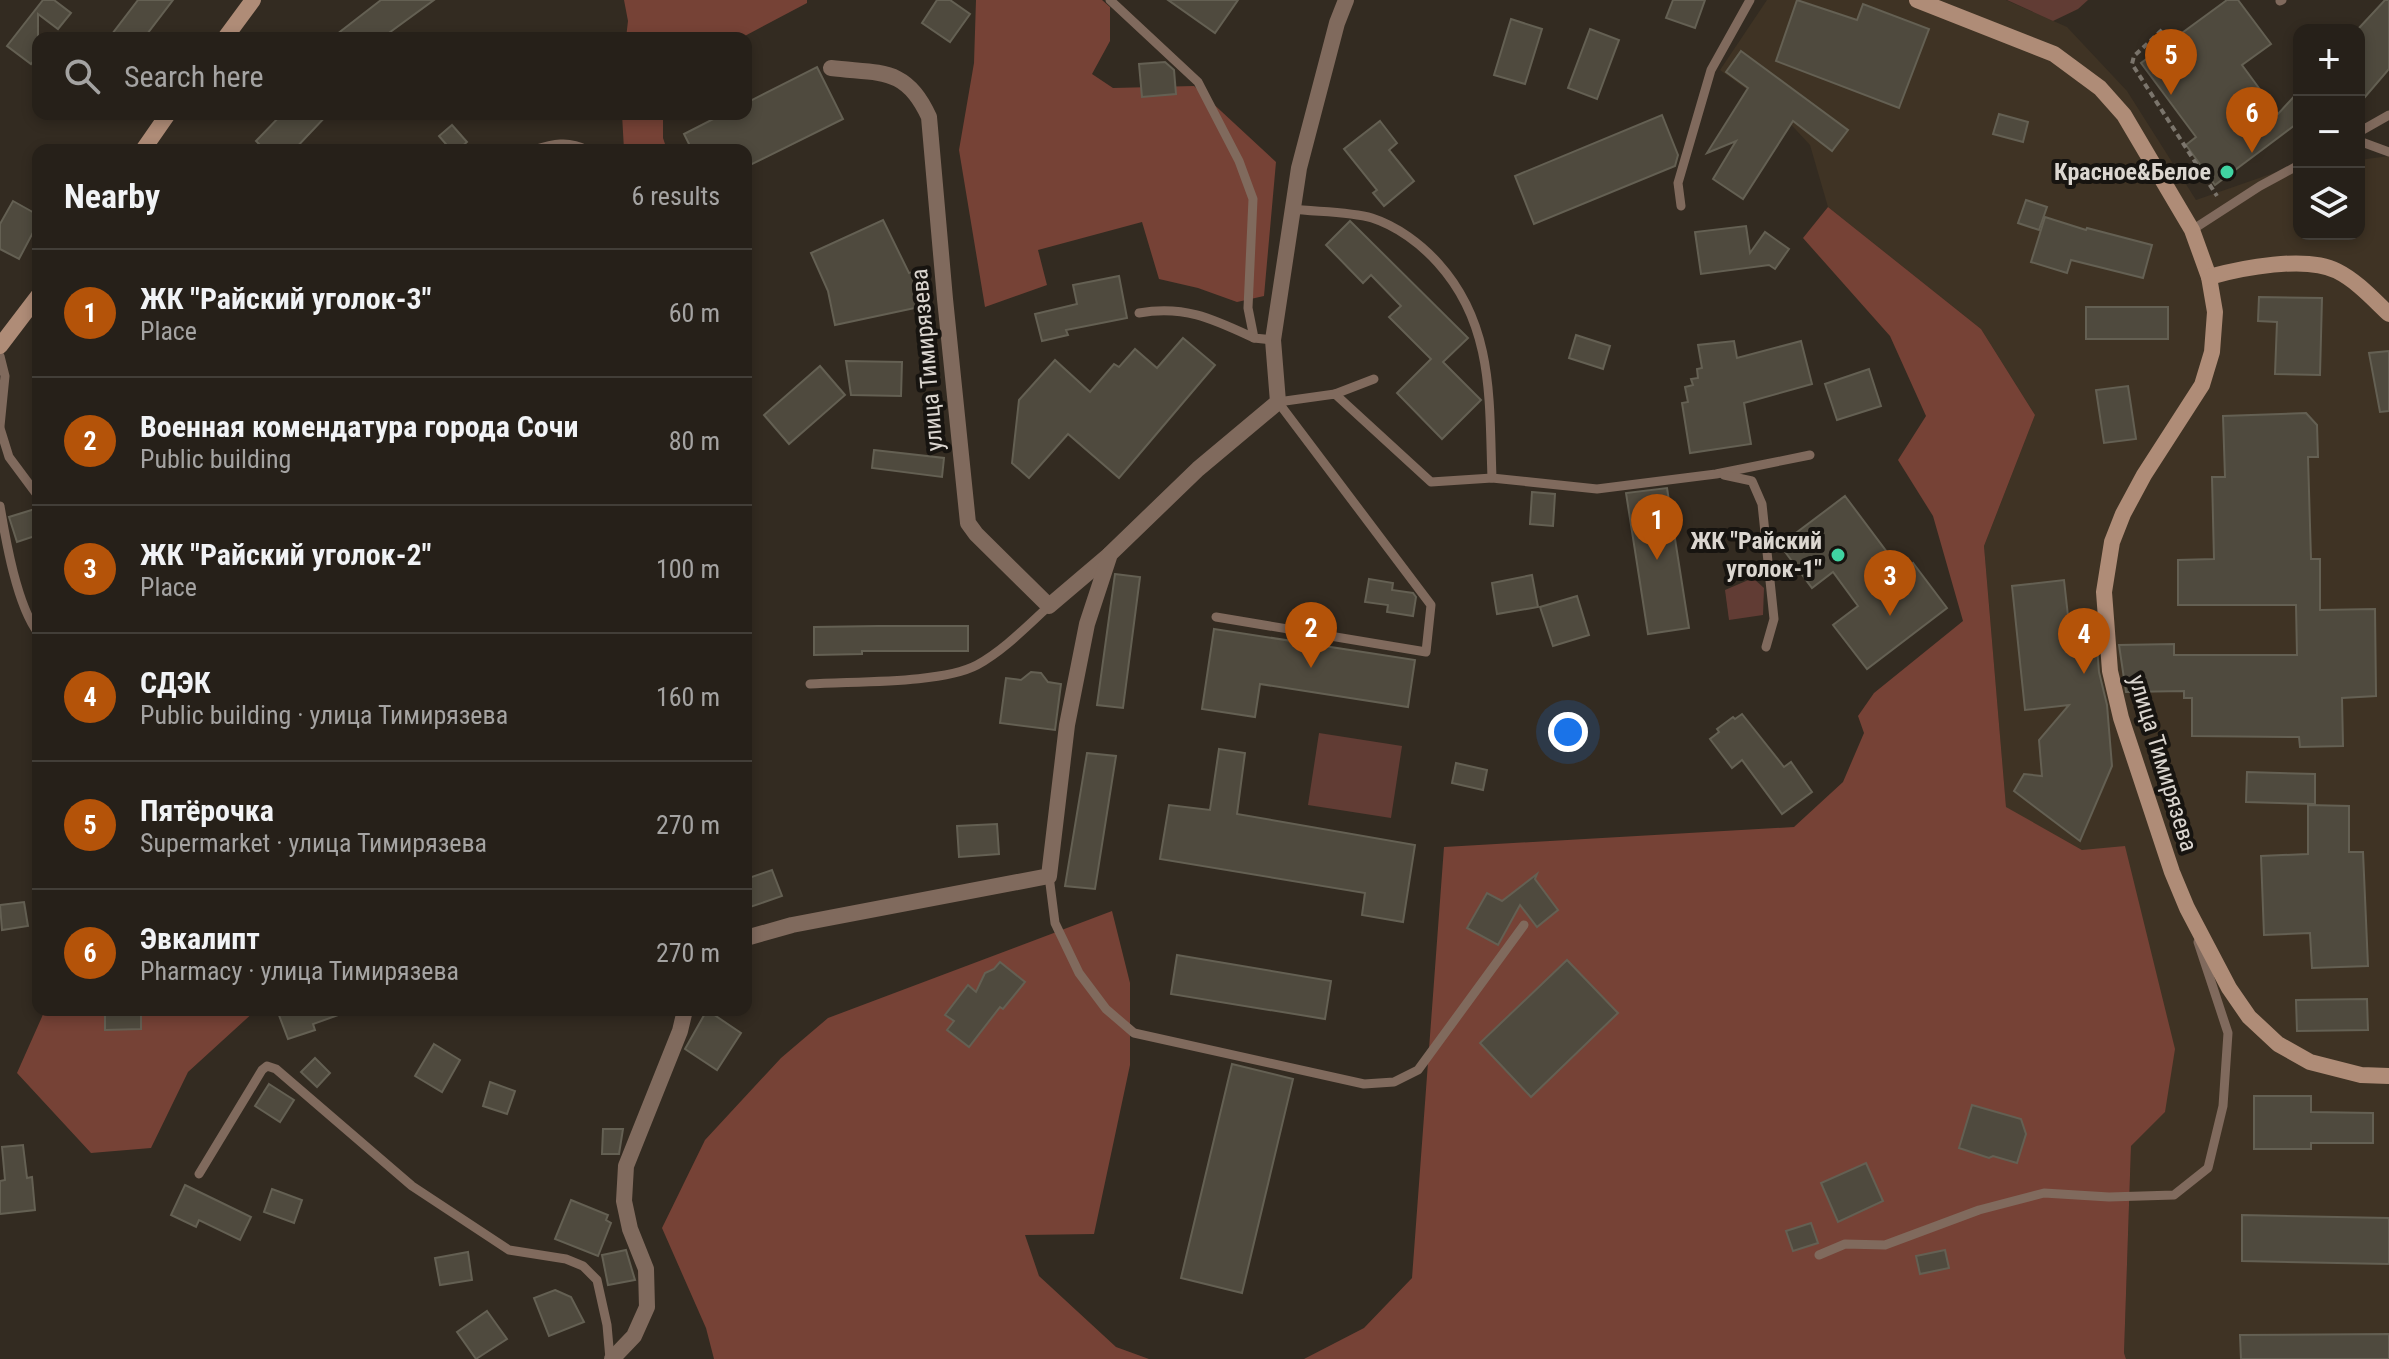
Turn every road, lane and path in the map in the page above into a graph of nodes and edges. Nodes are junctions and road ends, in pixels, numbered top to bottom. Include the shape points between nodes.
1 (253, 0) edge
2 (1110, 0) edge
3 (1346, 0) edge
4 (1750, 0) edge
5 (1917, 0) edge
6 (2162, 30) dead end
7 (229, 32) edge
8 (831, 68) dead end
9 (2389, 115) edge
10 (164, 120) edge
11 (2365, 129) edge
12 (2365, 143) edge
13 (147, 144) edge
14 (551, 144) edge
15 (574, 144) edge
16 (2389, 152) edge
17 (2294, 168) edge
18 (1681, 206) dead end
19 (2225, 208) junction
20 (1292, 209) junction
21 (2192, 230) junction
22 (2209, 277) junction
23 (32, 304) edge
24 (1139, 313) dead end
25 (2389, 314) edge
26 (1254, 338) junction
27 (1273, 340) junction
28 (0, 346) edge
29 (0, 356) edge
30 (1374, 379) dead end
31 (1335, 394) junction
32 (1278, 402) junction
33 (0, 427) edge
34 (1810, 455) dead end
35 (1716, 474) junction
36 (1492, 478) junction
37 (32, 488) edge
38 (0, 506) edge
39 (1110, 554) junction
40 (1049, 606) junction
41 (1216, 617) dead end
42 (32, 625) edge
43 (1766, 647) dead end
44 (810, 684) dead end
45 (1049, 876) junction
46 (2187, 908) junction
47 (1524, 925) dead end
48 (752, 936) edge
49 (684, 1016) edge
50 (2389, 1076) edge
51 (199, 1174) dead end
52 (1819, 1255) dead end
53 (611, 1359) edge

1 - 7 street
2 - 26 lane via 1198,82 1239,161 1253,199 1248,308
3 - 20 street
4 - 18 lane via 1711,70 1678,183
5 - 21 street, улица Тимирязева via 2054,54 2092,81 2124,115
6 - 19 path via 2132,64
8 - 40 street, улица Тимирязева via 894,75 912,86 929,117 968,523
9 - 11 lane
10 - 13 street
12 - 16 lane
14 - 15 lane
17 - 19 lane
19 - 21 lane
20 - 27 street
20 - 36 lane via 1372,218 1420,243 1457,284 1479,330 1489,389
21 - 22 street, улица Тимирязева
22 - 25 street via 2283,264 2322,265 2350,279
22 - 46 street, улица Тимирязева via 2215,312 2212,352 2202,385 2123,514 2112,542 2104,592 2110,671 2121,718
23 - 28 street
24 - 26 lane via 1163,309 1204,315
26 - 27 lane
27 - 32 street
29 - 33 lane via 5,376
30 - 31 lane
31 - 32 lane
31 - 36 lane via 1431,482
32 - 39 street
32 - 41 lane via 1431,605 1426,652
33 - 37 lane via 9,457
34 - 35 lane
35 - 36 lane via 1597,489
35 - 43 lane via 1752,481 1762,504 1774,619
38 - 42 lane
39 - 40 street
39 - 45 street via 1087,624 1067,725
40 - 44 lane via 996,652 950,676
45 - 47 lane via 1055,923 1079,973 1106,1009 1134,1033 1364,1084 1394,1082 1418,1070
45 - 48 street
46 - 50 street, улица Тимирязева via 2229,988 2249,1017 2278,1044 2310,1062
46 - 52 lane via 2228,1033 2223,1106 2208,1168 2174,1195 2044,1193 1979,1210 1885,1245 1845,1244
49 - 53 street via 626,1166 624,1201 646,1269 647,1307 634,1336
51 - 53 lane via 262,1070 276,1069 412,1186 509,1250 583,1266 597,1280

